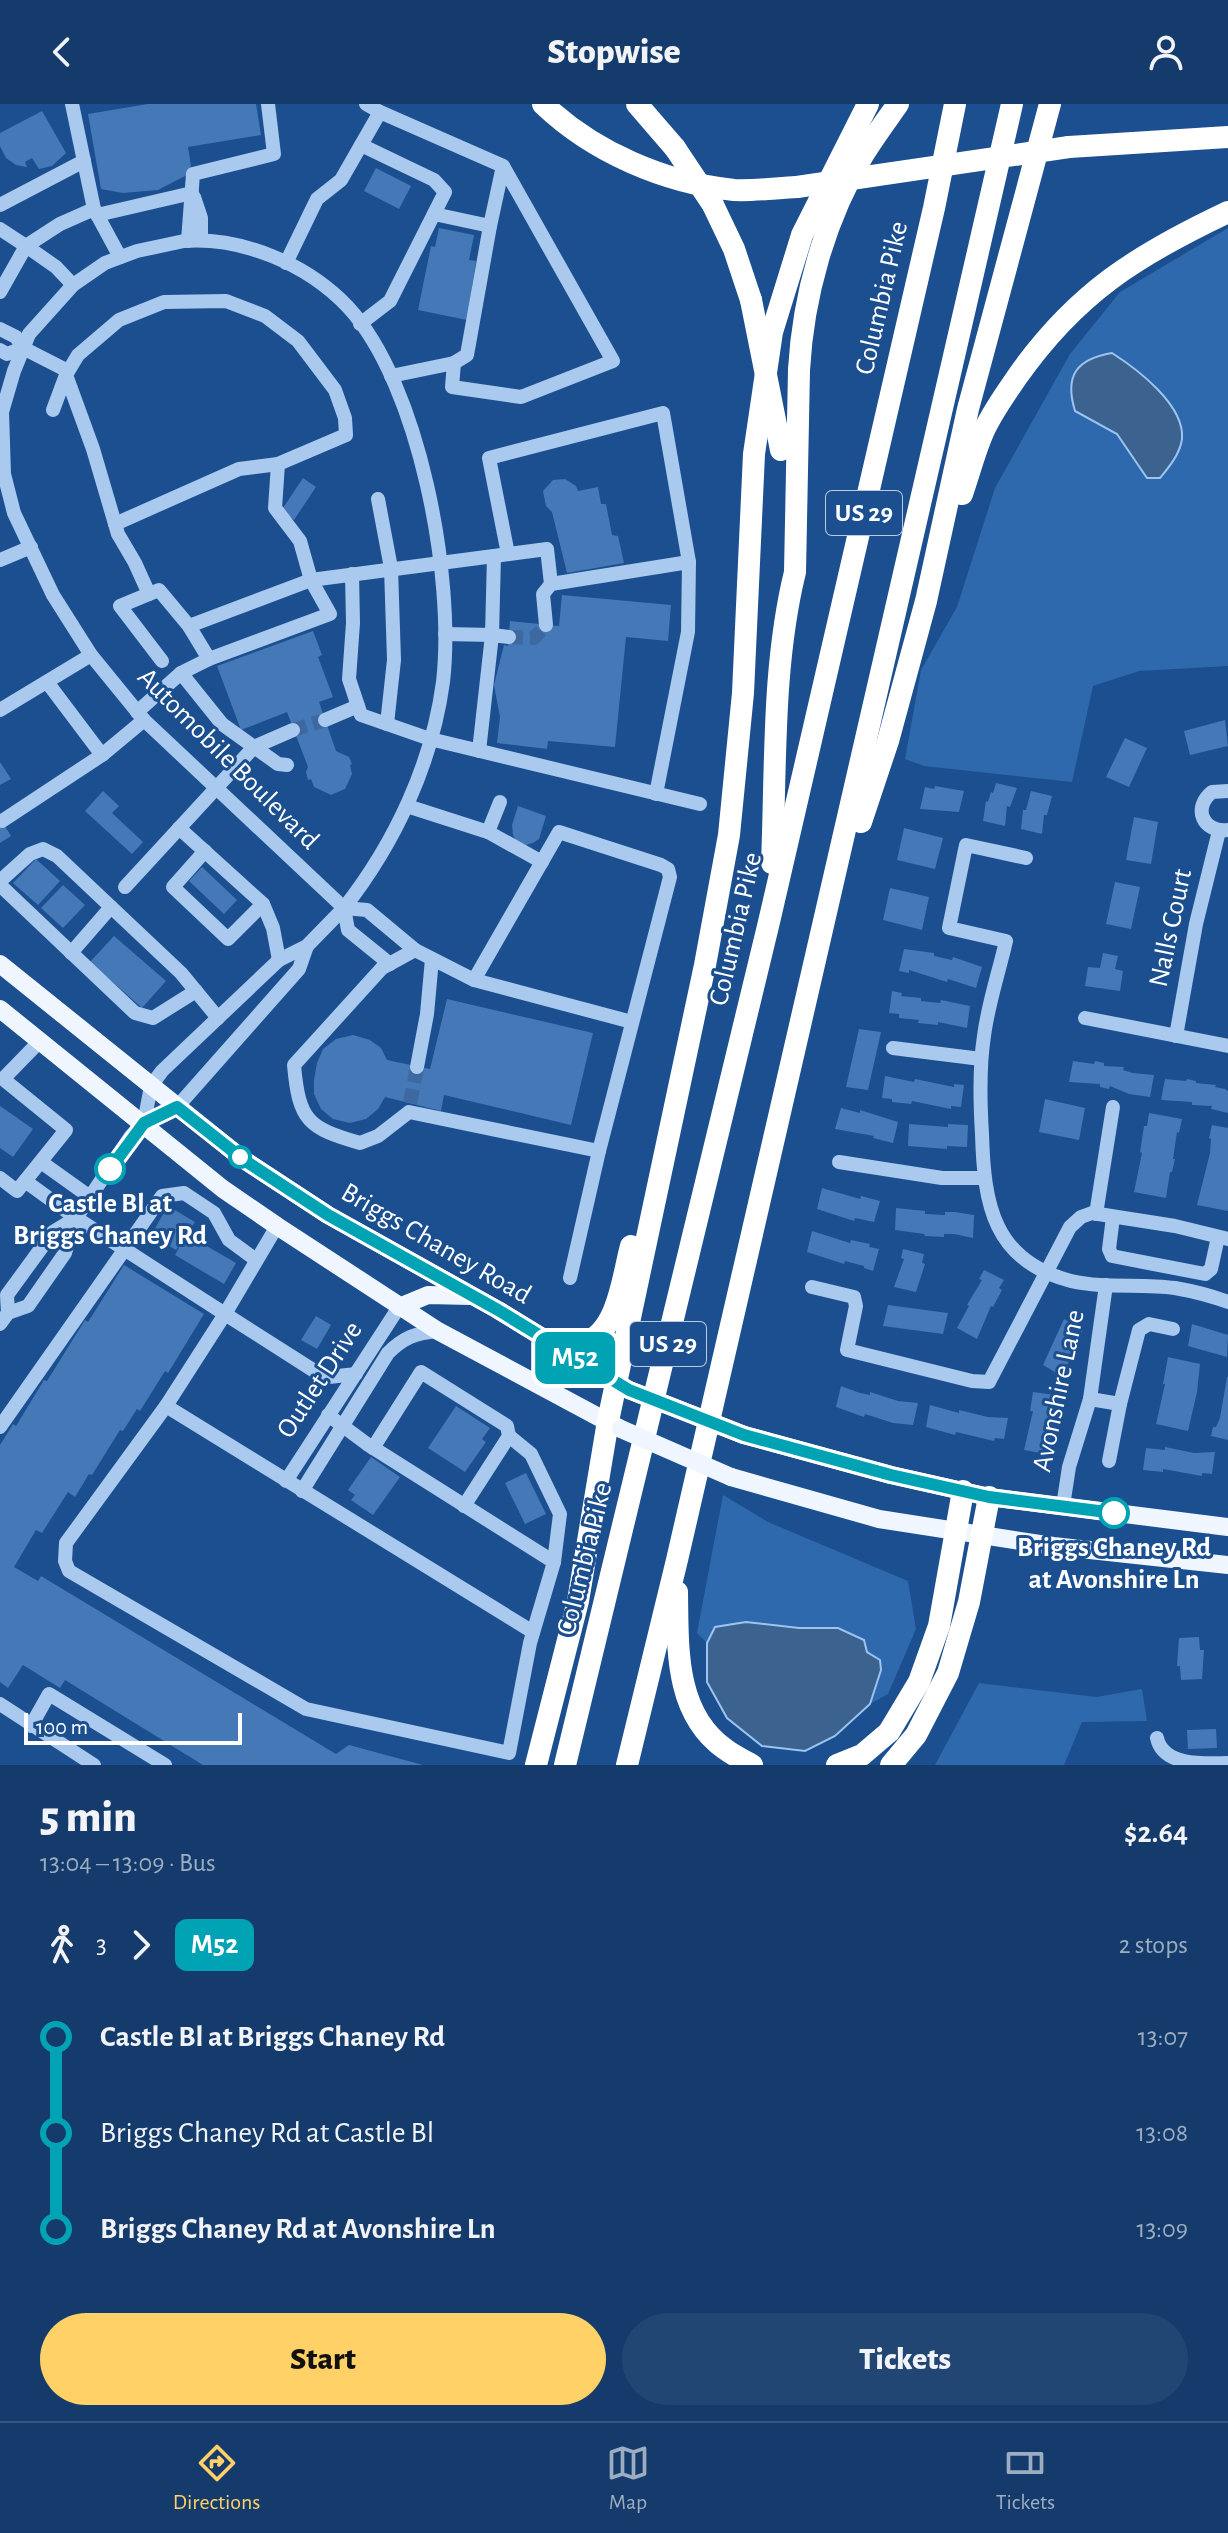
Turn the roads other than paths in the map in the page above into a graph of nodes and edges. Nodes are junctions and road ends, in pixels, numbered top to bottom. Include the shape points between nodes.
1 (72, 104) edge
2 (268, 104) edge
3 (366, 104) edge
4 (543, 104) edge
5 (637, 104) edge
6 (868, 104) edge
7 (898, 104) edge
8 (955, 104) edge
9 (1012, 104) edge
10 (1024, 104) edge
11 (1050, 104) edge
12 (380, 112) junction
13 (1228, 137) edge
14 (361, 145) junction
15 (84, 161) junction
16 (503, 166) junction
17 (993, 184) junction
18 (192, 193) junction
19 (0, 205) edge
20 (95, 212) junction
21 (1228, 212) edge
22 (434, 214) junction
23 (490, 226) junction
24 (0, 229) edge
25 (195, 241) junction
26 (26, 246) junction
27 (120, 257) junction
28 (286, 263) junction
29 (73, 285) junction
30 (0, 292) edge
31 (360, 324) junction
32 (0, 329) edge
33 (23, 348) junction
34 (0, 350) edge
35 (454, 363) junction
36 (67, 373) junction
37 (391, 376) junction
38 (53, 410) dead end
39 (1, 420) edge
40 (1, 457) edge
41 (278, 464) junction
42 (378, 499) dead end
43 (115, 524) junction
44 (31, 547) junction
45 (501, 555) junction
46 (0, 560) edge
47 (442, 561) junction
48 (689, 562) junction
49 (391, 568) junction
50 (352, 574) junction
51 (311, 580) junction
52 (551, 584) junction
53 (149, 594) junction
54 (788, 600) junction
55 (926, 601) junction
56 (330, 614) junction
57 (353, 623) junction
58 (546, 625) dead end
59 (189, 626) junction
60 (445, 634) junction
61 (492, 635) junction
62 (509, 637) tunnel mouth
63 (91, 655) junction
64 (209, 659) junction
65 (162, 661) dead end
66 (181, 673) junction
67 (47, 682) junction
68 (358, 706) junction
69 (0, 710) edge
70 (140, 716) junction
71 (325, 720) tunnel mouth
72 (387, 724) junction
73 (293, 730) tunnel mouth
74 (430, 739) junction
75 (254, 747) junction
76 (479, 751) junction
77 (102, 755) junction
78 (287, 765) dead end
79 (216, 788) junction
80 (1228, 791) edge
81 (656, 794) junction
82 (500, 802) dead end
83 (700, 804) dead end
84 (407, 806) junction
85 (2, 821) dead end
86 (179, 828) junction
87 (1224, 830) edge
88 (488, 832) junction
89 (205, 851) junction
90 (1026, 858) dead end
91 (542, 862) junction
92 (0, 883) edge
93 (125, 887) dead end
94 (263, 904) junction
95 (111, 907) junction
96 (344, 908) junction
97 (769, 922) junction
98 (307, 946) junction
99 (415, 950) junction
100 (71, 953) junction
101 (816, 958) junction
102 (432, 959) junction
103 (279, 960) junction
104 (0, 964) edge
105 (390, 964) junction
106 (474, 980) junction
107 (196, 991) junction
108 (0, 1009) edge
109 (218, 1018) junction
110 (1085, 1018) dead end
111 (632, 1022) junction
112 (1176, 1036) junction
113 (40, 1041) junction
114 (1228, 1046) edge
115 (893, 1048) dead end
116 (981, 1059) junction
117 (417, 1067) tunnel mouth
118 (679, 1079) junction
119 (2, 1080) edge
120 (151, 1086) junction
121 (177, 1107) junction
122 (1113, 1107) dead end
123 (144, 1123) junction
124 (599, 1151) junction
125 (41, 1162) junction
126 (839, 1162) dead end
127 (0, 1178) edge
128 (983, 1178) junction
129 (25, 1181) junction
130 (90, 1197) junction
131 (1096, 1214) junction
132 (1113, 1217) junction
133 (76, 1218) junction
134 (277, 1226) junction
135 (1223, 1238) edge
136 (124, 1249) junction
137 (256, 1260) junction
138 (1047, 1273) junction
139 (570, 1278) dead end
140 (1106, 1285) junction
141 (812, 1287) dead end
142 (472, 1296) junction
143 (1227, 1298) edge
144 (399, 1307) junction
145 (225, 1314) junction
146 (4, 1319) edge
147 (1173, 1329) dead end
148 (438, 1331) junction
149 (550, 1342) junction
150 (356, 1374) junction
151 (623, 1387) junction
152 (1090, 1399) junction
153 (1120, 1404) junction
154 (166, 1406) junction
155 (328, 1415) junction
156 (343, 1425) junction
157 (614, 1425) junction
158 (0, 1427) edge
159 (509, 1436) junction
160 (373, 1448) junction
161 (1109, 1461) dead end
162 (286, 1481) junction
163 (302, 1491) junction
164 (963, 1491) junction
165 (989, 1497) junction
166 (464, 1506) junction
167 (1063, 1506) junction
168 (1228, 1527) edge
169 (955, 1532) junction
170 (981, 1536) junction
171 (677, 1560) junction
172 (554, 1562) junction
173 (1228, 1565) edge
174 (533, 1632) junction
175 (0, 1704) edge
176 (31, 1726) junction
177 (1157, 1738) dead end
178 (508, 1759) edge
179 (1228, 1763) edge
180 (94, 1765) edge
181 (165, 1765) edge
182 (536, 1765) edge
183 (565, 1765) edge
184 (627, 1765) edge
185 (752, 1765) edge
186 (837, 1765) edge
187 (891, 1765) edge

1 - 15 street
2 - 18 street via 274,154 193,174
3 - 12 street
4 - 13 highway, bridge via 571,128 623,158 675,178 735,190 797,187 1069,147
5 - 54 highway, bridge via 713,205 751,300 781,450
6 - 118 highway via 802,235 772,332 754,454 743,693 729,835
7 - 54 highway, bridge via 862,156 812,279 801,332 795,572
8 - 97 highway, Columbia Pike / US 29
9 - 17 highway, US 29
10 - 17 highway via 1017,136
11 - 55 highway via 968,409
12 - 14 street
12 - 16 street
14 - 22 street via 434,180 445,192
14 - 28 street via 341,180 317,199
15 - 19 street
15 - 20 street
16 - 23 street
16 - 35 street via 613,361 521,397 452,387
17 - 101 highway, US 29
18 - 20 street
18 - 25 street via 201,218
20 - 26 street via 60,224
20 - 27 street
21 - 55 highway via 1132,262 1063,318 1032,356 982,433
22 - 23 street
22 - 31 street via 390,301
23 - 35 street via 467,355
24 - 26 street
25 - 27 street, Automobile Boulevard
25 - 28 street, Automobile Boulevard via 221,241
26 - 29 street
26 - 30 street
27 - 29 street, Automobile Boulevard
28 - 31 street, Automobile Boulevard via 347,307
29 - 33 street, Automobile Boulevard via 29,334
31 - 37 street, Automobile Boulevard
32 - 33 street via 16,337
33 - 34 street via 7,354
33 - 36 street
33 - 39 street, Automobile Boulevard
35 - 37 street
36 - 38 street
36 - 41 street via 78,355 119,320 164,302 226,301 265,316 298,341 335,390 345,418 346,435
36 - 43 street
37 - 47 street, Automobile Boulevard via 417,451
39 - 40 street, Automobile Boulevard
40 - 44 street, Automobile Boulevard via 14,513
41 - 43 street via 239,469
41 - 51 street via 275,508 300,541
42 - 49 street
43 - 53 street
44 - 46 street
44 - 63 street, Automobile Boulevard via 53,595
45 - 47 street
45 - 48 street via 489,458 663,413
45 - 52 street via 547,549
45 - 61 street
47 - 49 street
47 - 60 street, Automobile Boulevard
48 - 52 street
48 - 81 street via 688,632
49 - 50 street
49 - 72 street via 394,660
50 - 51 street
50 - 57 street
51 - 56 street
51 - 59 street
52 - 58 street via 543,594
53 - 59 street via 159,590
53 - 65 street via 120,606
54 - 97 highway
55 - 101 highway via 888,741
56 - 57 street
56 - 64 street
57 - 68 street via 349,679
59 - 64 street
60 - 61 street
60 - 74 street, Automobile Boulevard via 443,682
61 - 62 street
61 - 76 street
63 - 67 street
63 - 70 street, Automobile Boulevard
64 - 66 street
66 - 70 street
66 - 75 street via 222,724
67 - 69 street
67 - 77 street
68 - 71 street
68 - 72 street via 361,715
70 - 77 street
70 - 79 street, Automobile Boulevard
72 - 74 street
73 - 75 street
74 - 76 street
74 - 84 street, Automobile Boulevard
75 - 78 street
75 - 79 street
76 - 81 street
77 - 85 street
79 - 86 street
79 - 96 street, Automobile Boulevard
80 - 87 street, Nalls Court via 1212,792 1201,808 1207,826
81 - 83 street
82 - 88 street
84 - 88 street
84 - 96 street, Automobile Boulevard
86 - 89 street
86 - 93 street
87 - 112 street, Nalls Court via 1196,924
88 - 91 street
89 - 94 street
89 - 94 street via 173,887 228,939
90 - 116 street via 966,845 949,928 1006,941
91 - 106 street
91 - 111 street via 559,832 668,869
92 - 95 street via 30,854 43,849
92 - 100 street
94 - 103 street
95 - 100 street
95 - 107 street
96 - 98 street, Automobile Boulevard
96 - 99 street via 367,910
96 - 105 street via 348,930
97 - 183 highway, Columbia Pike / US 29
98 - 103 street, Automobile Boulevard
98 - 121 street, Automobile Boulevard via 299,969
99 - 102 street
99 - 105 street
100 - 107 street via 135,1013 153,1018
101 - 171 highway, US 29
102 - 106 street
102 - 117 street
103 - 109 street, Automobile Boulevard
104 - 120 main road, Briggs Chaney Road
105 - 124 street via 294,1065 297,1097 317,1129 360,1143 378,1136 410,1108
106 - 111 street
107 - 109 street
108 - 113 main road
109 - 120 street, Automobile Boulevard
110 - 112 street
111 - 124 street
112 - 114 street
113 - 119 street
113 - 123 main road
115 - 116 street
116 - 128 street
118 - 149 highway via 610,1323 577,1345
118 - 151 highway
119 - 125 street via 66,1130
120 - 121 main road, Briggs Chaney Road
120 - 123 street
121 - 123 street, Automobile Boulevard
121 - 142 main road, Briggs Chaney Road via 244,1160 328,1215
122 - 131 street
123 - 130 street
123 - 134 main road
124 - 139 street
125 - 129 street
125 - 130 street
126 - 128 street via 942,1178
127 - 129 street via 17,1191
128 - 138 street via 988,1205 1010,1246
129 - 133 street
130 - 133 street
131 - 132 street
131 - 138 street via 1081,1217 1070,1227
132 - 135 street
132 - 135 street via 1112,1256 1205,1274
133 - 136 street
133 - 146 street via 65,1253 28,1306
133 - 146 street via 53,1232 7,1295
134 - 137 street
134 - 144 main road
136 - 137 street via 162,1196 184,1193 214,1213 229,1240
136 - 145 street
136 - 158 street
137 - 145 street
138 - 140 street
138 - 141 street via 989,1382 847,1350 854,1297
140 - 143 street via 1174,1288
140 - 152 street, Avonshire Lane
142 - 144 main road via 428,1295
142 - 149 main road, Briggs Chaney Road
144 - 148 main road
144 - 150 street, Outlet Drive
145 - 150 street via 316,1372 329,1377
145 - 154 street
147 - 153 street via 1149,1324 1139,1330
148 - 156 street via 400,1340
148 - 157 main road
149 - 151 main road, Briggs Chaney Road
150 - 155 street, Outlet Drive
151 - 157 highway
151 - 164 main road, Briggs Chaney Road, bridge via 744,1435
152 - 153 street
152 - 167 street, Avonshire Lane
153 - 161 street
154 - 162 street
154 - 178 street via 66,1543 69,1571 306,1709
155 - 156 street
155 - 162 street, Outlet Drive
156 - 160 street
156 - 163 street
157 - 169 main road, bridge via 731,1477 879,1519
157 - 182 highway via 578,1601
159 - 160 street via 507,1426 421,1372
159 - 166 street
159 - 172 street via 531,1454 560,1514
160 - 166 street
162 - 163 street
163 - 174 street
164 - 165 main road, Briggs Chaney Road
164 - 169 highway
165 - 167 main road, Briggs Chaney Road
165 - 170 highway
166 - 172 street
167 - 168 main road, Briggs Chaney Road
169 - 170 main road
169 - 186 highway via 939,1626 919,1682 889,1732 862,1755
170 - 173 main road
170 - 187 highway via 948,1673 916,1735
171 - 184 highway, US 29
171 - 185 highway via 684,1692 700,1723 723,1748
172 - 174 street
174 - 178 street
175 - 176 street
176 - 180 street
176 - 181 street via 49,1694
177 - 179 street via 1167,1761

